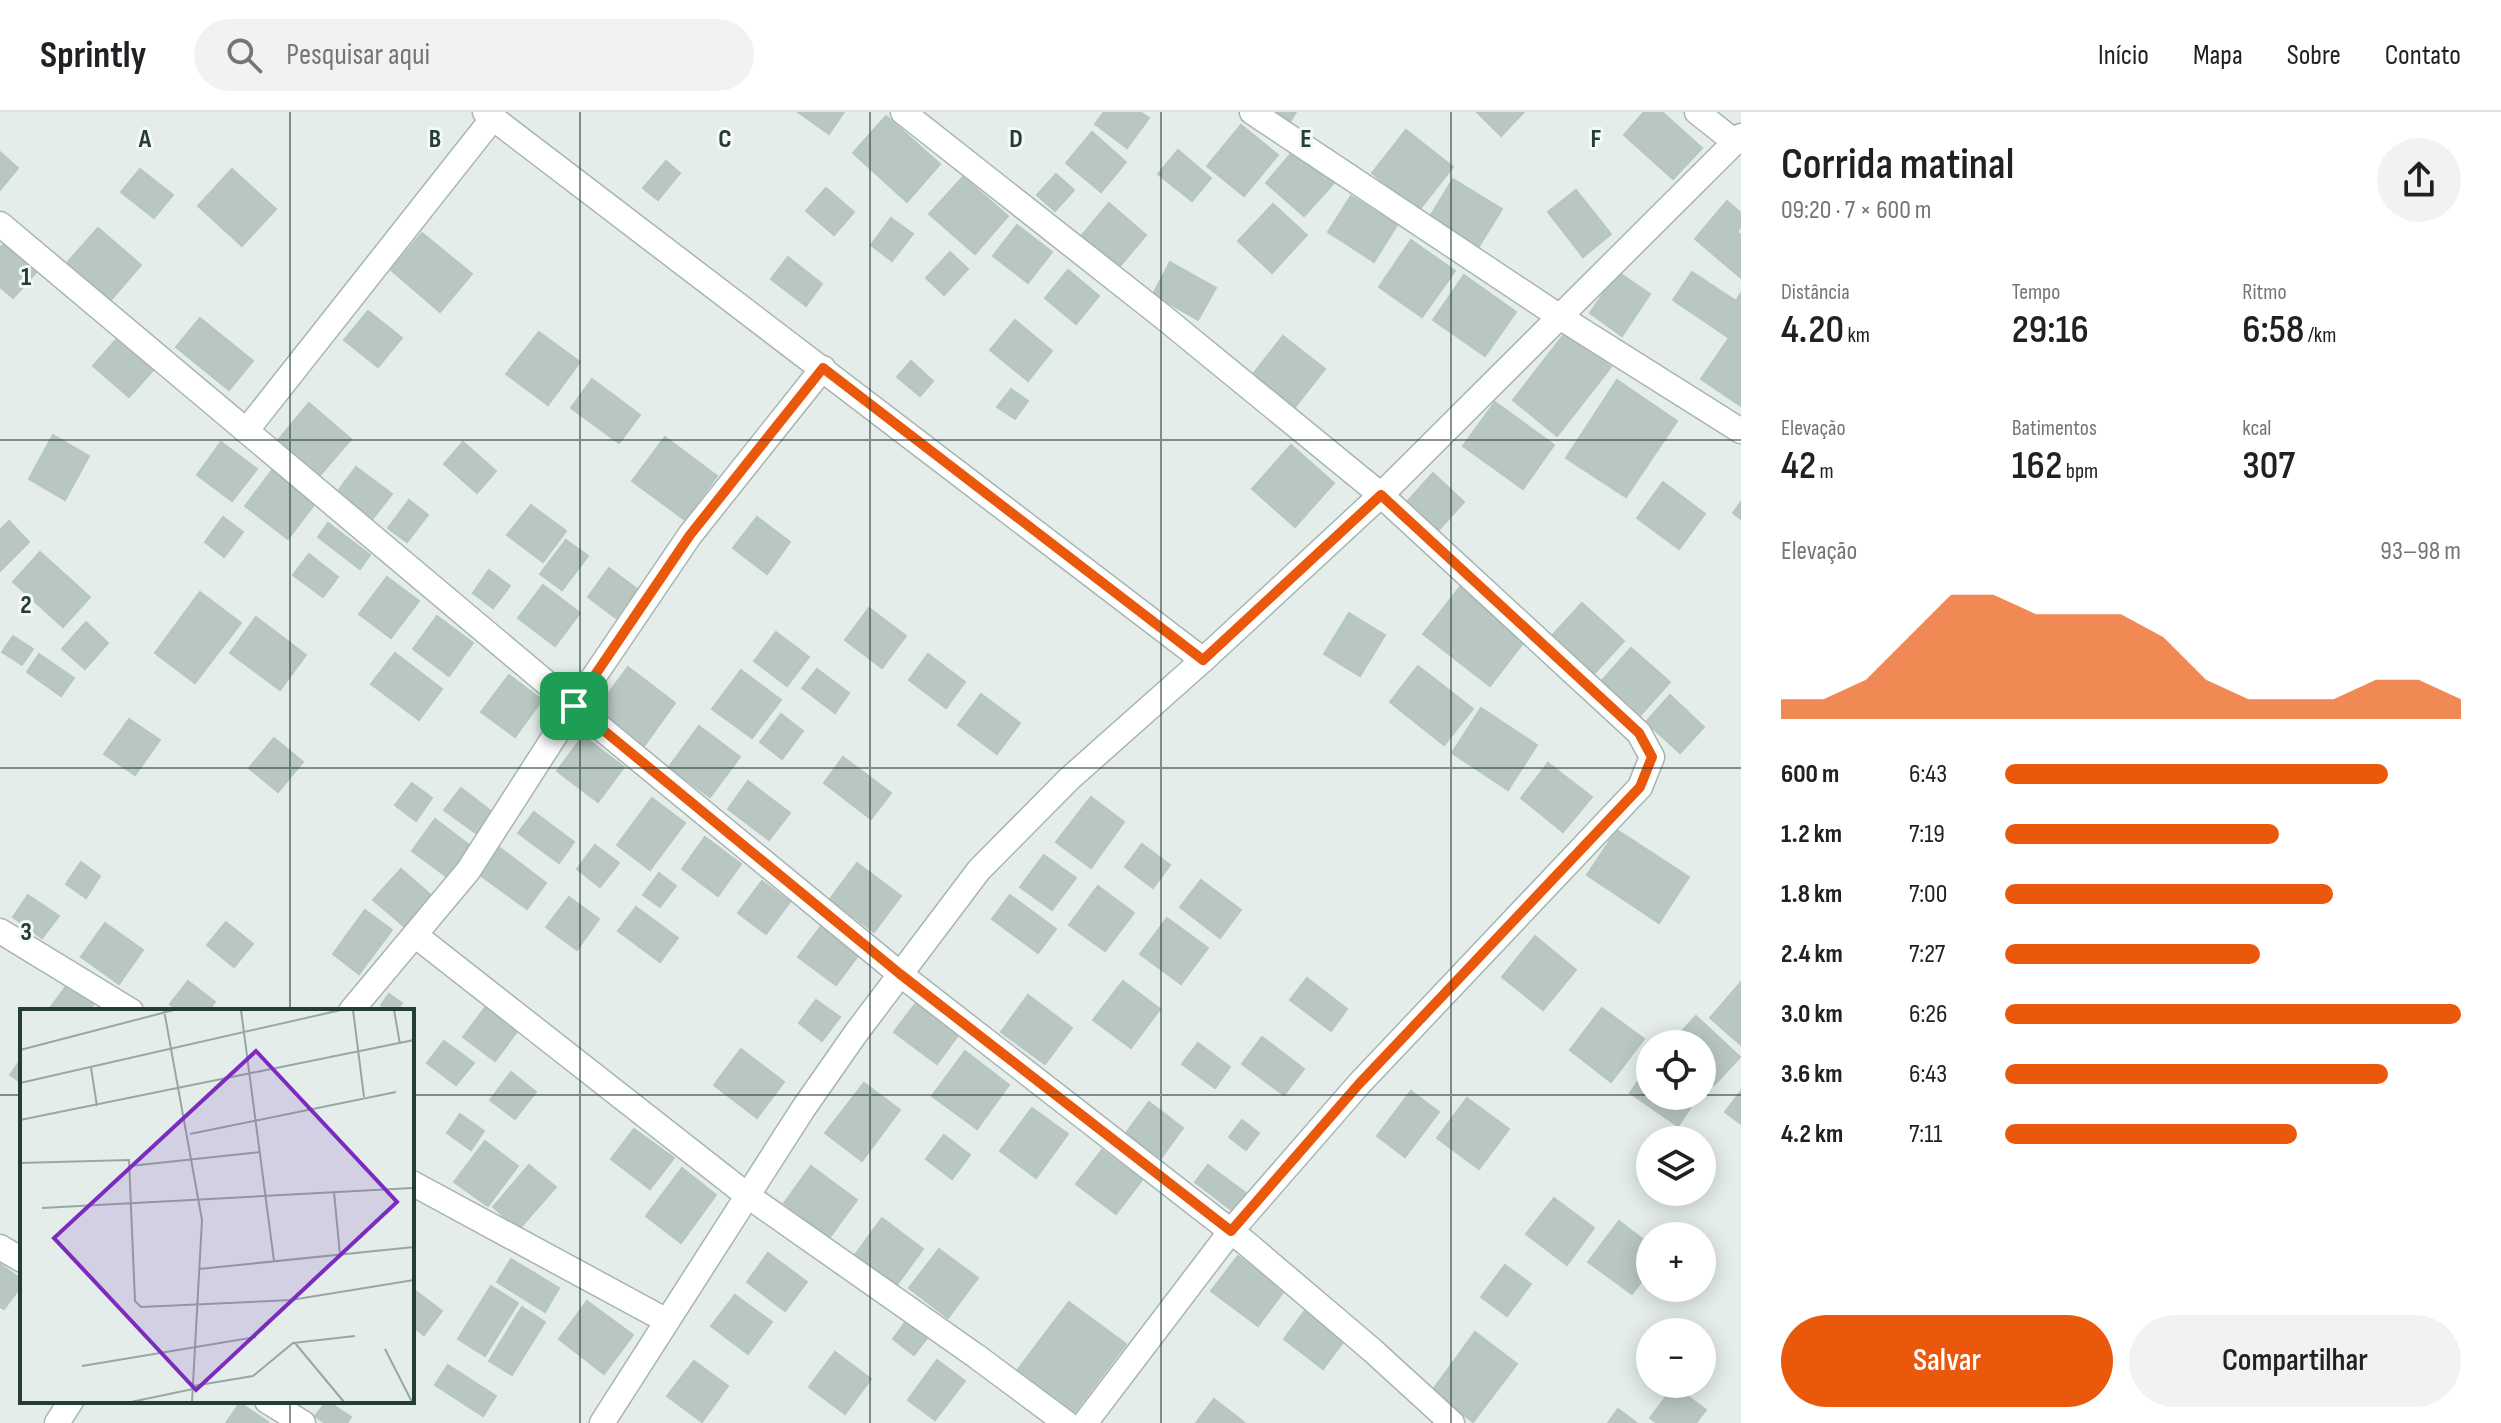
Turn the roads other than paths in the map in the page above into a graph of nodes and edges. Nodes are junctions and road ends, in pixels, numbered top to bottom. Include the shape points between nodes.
1 (903, 112) edge
2 (1252, 112) edge
3 (1697, 112) edge
4 (489, 115) edge
5 (1738, 139) edge
6 (0, 224) edge
7 (1560, 317) junction
8 (823, 368) junction
9 (246, 431) junction
10 (1741, 431) edge
11 (1381, 495) junction
12 (1203, 660) junction
13 (574, 706) junction
14 (0, 931) edge
15 (415, 935) junction
16 (900, 974) junction
17 (128, 1009) edge
18 (353, 1009) edge
19 (414, 1184) edge
20 (748, 1196) junction
21 (1231, 1231) junction
22 (0, 1247) edge
23 (20, 1259) edge
24 (667, 1321) junction
25 (70, 1403) edge
26 (270, 1403) edge
27 (57, 1423) edge
28 (303, 1423) edge
29 (602, 1423) edge
30 (1066, 1423) edge
31 (1085, 1423) edge
32 (1452, 1423) edge

1 - 11 street
2 - 7 street
3 - 5 street
4 - 8 street
4 - 9 street
5 - 7 street
6 - 9 street
7 - 10 street
7 - 11 street
8 - 12 street
8 - 13 street via 690,535
9 - 13 street
11 - 12 street
11 - 21 street via 1639,733 1652,757 1640,787 1359,1084
12 - 16 street via 1069,779 979,870
13 - 15 street via 468,871
13 - 16 street
14 - 17 street
15 - 18 street
15 - 20 street
16 - 20 street
16 - 21 street
19 - 24 street
20 - 24 street
20 - 30 street
21 - 31 street
21 - 32 street
22 - 23 street
24 - 29 street
25 - 27 street
26 - 28 street

